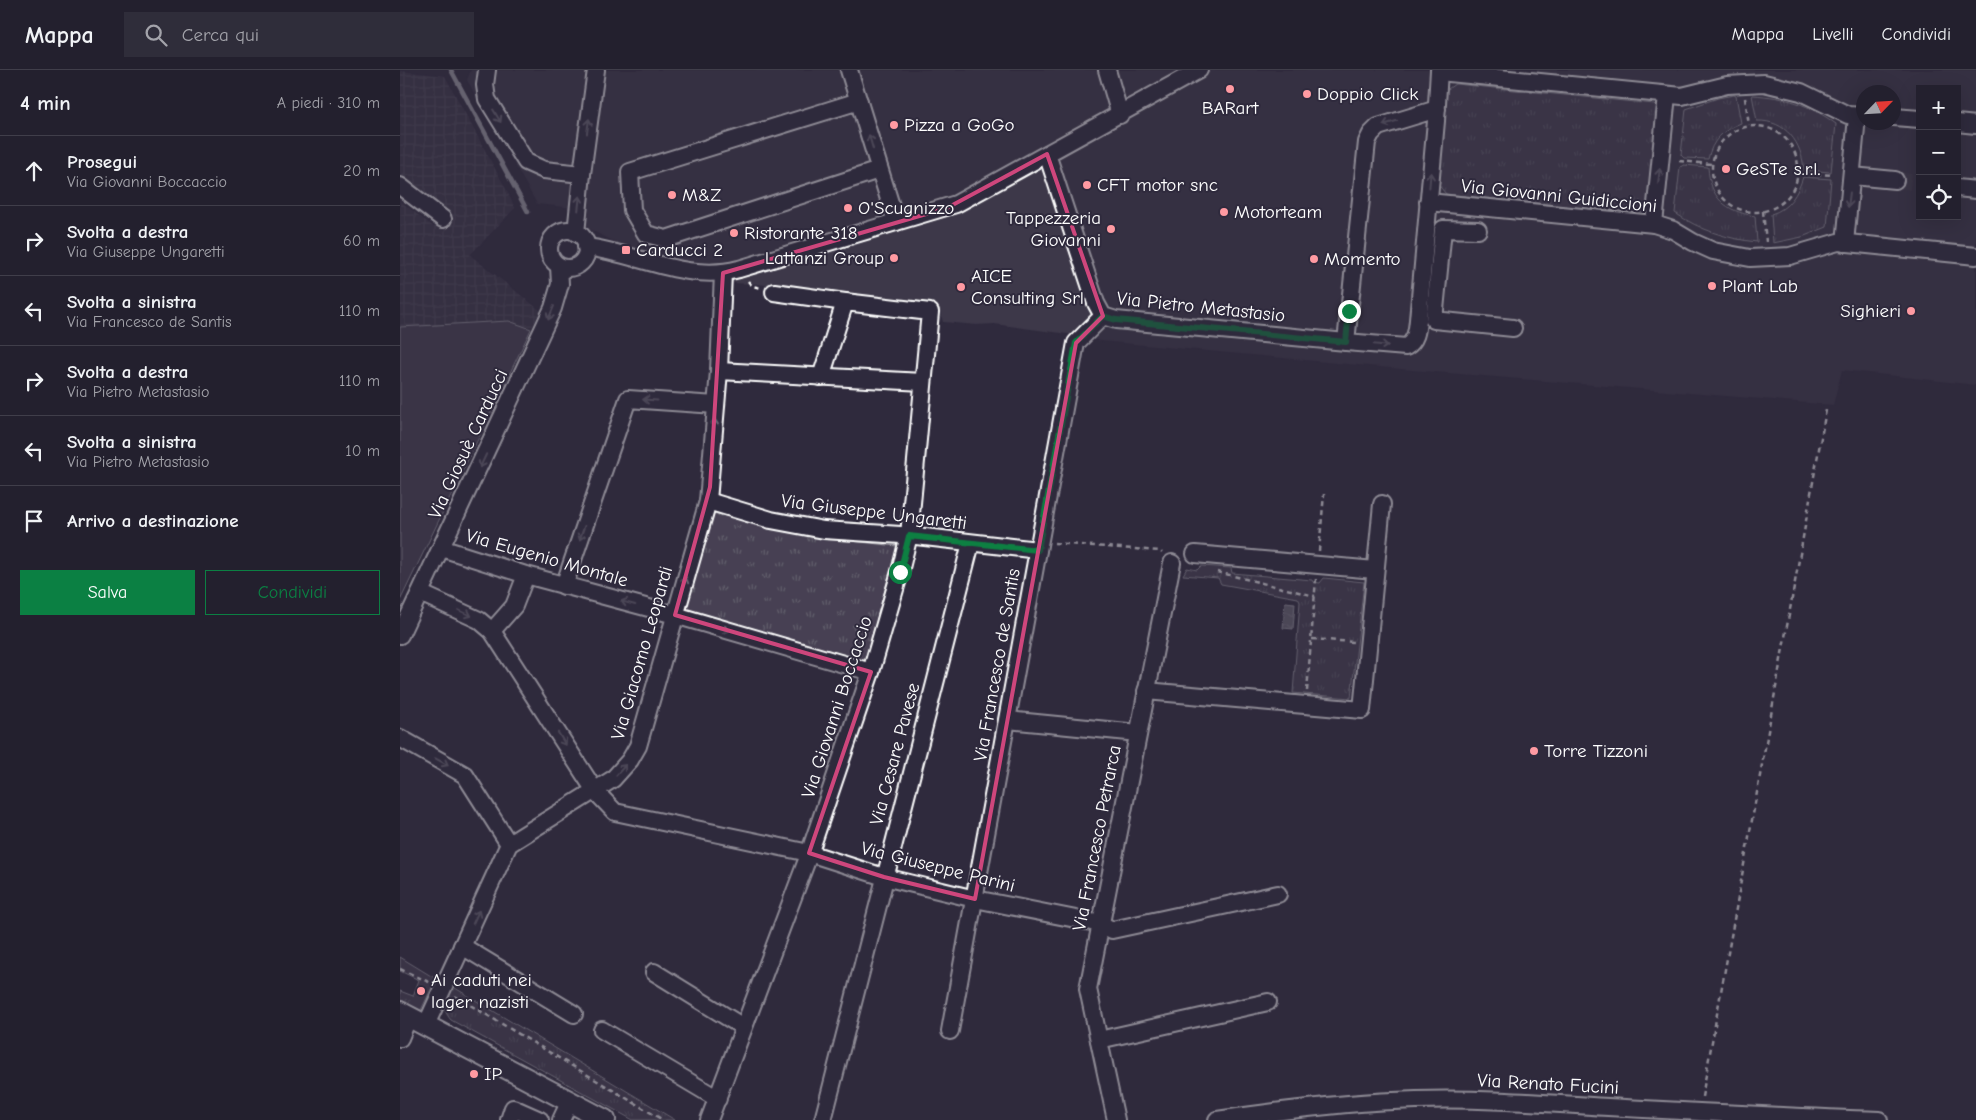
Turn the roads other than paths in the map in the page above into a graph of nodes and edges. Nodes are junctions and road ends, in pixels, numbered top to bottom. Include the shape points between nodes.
1 (487, 70) edge
2 (596, 70) edge
3 (850, 70) edge
4 (1107, 70) edge
5 (1200, 70) edge
6 (1439, 71) edge
7 (1667, 96) junction
8 (859, 101) junction
9 (1436, 109) junction
10 (1120, 115) junction
11 (1856, 115) edge
12 (1901, 118) edge
13 (1916, 119) edge
14 (1961, 123) edge
15 (1976, 125) edge
16 (1858, 130) edge
17 (1047, 154) junction
18 (879, 170) junction
19 (582, 174) junction
20 (1852, 176) junction
21 (1895, 180) tunnel mouth
22 (400, 186) edge
23 (1961, 188) edge
24 (1976, 190) edge
25 (1428, 202) junction
26 (443, 220) dead end
27 (896, 222) junction
28 (1654, 224) junction
29 (1478, 230) dead end
30 (576, 233) junction
31 (666, 239) junction
32 (1845, 242) junction
33 (586, 248) junction
34 (1976, 256) edge
35 (559, 266) junction
36 (659, 266) junction
37 (731, 271) junction
38 (774, 292) road end
39 (845, 302) junction
40 (1103, 316) junction
41 (1426, 319) junction
42 (1513, 328) dead end
43 (1346, 342) junction
44 (719, 371) junction
45 (821, 377) junction
46 (923, 382) junction
47 (716, 405) junction
48 (708, 501) junction
49 (1382, 504) dead end
50 (909, 536) junction
51 (971, 543) junction
52 (1039, 546) junction
53 (442, 548) junction
54 (1195, 554) dead end
55 (1172, 563) road end
56 (1375, 570) junction
57 (526, 575) junction
58 (564, 586) junction
59 (420, 593) junction
60 (675, 615) junction
61 (492, 631) junction
62 (400, 635) edge
63 (871, 672) junction
64 (1146, 691) junction
65 (1008, 720) junction
66 (1138, 732) junction
67 (400, 738) edge
68 (595, 791) junction
69 (510, 844) junction
70 (809, 853) junction
71 (884, 877) junction
72 (1278, 894) dead end
73 (975, 899) junction
74 (1101, 924) junction
75 (462, 946) junction
76 (654, 972) dead end
77 (1268, 1002) dead end
78 (574, 1014) dead end
79 (411, 1017) edge
80 (743, 1027) junction
81 (602, 1030) dead end
82 (950, 1031) dead end
83 (400, 1038) edge
84 (1099, 1040) junction
85 (718, 1099) junction
86 (570, 1101) junction
87 (1597, 1113) edge
88 (1287, 1115) edge
89 (509, 1120) edge
90 (540, 1120) edge
91 (561, 1120) edge
92 (605, 1120) edge
93 (709, 1120) edge
94 (823, 1120) edge
95 (1116, 1120) edge
96 (1217, 1120) edge
97 (1879, 1120) edge

1 -> 19 street via 487,99 526,162 544,170
19 -> 2 street
3 - 8 street
4 - 10 street
5 - 10 street
6 - 7 street
6 - 9 street, Via Pietro Metastasio
7 - 11 street via 1682,96 1735,84 1764,83 1801,92 1842,112
28 -> 7 street
18 -> 8 street
8 - 31 street via 630,172 632,210 646,234
25 -> 9 street, Via Pietro Metastasio
9 -> 43 street via 1378,127 1367,142
10 - 17 street
12 - 13 street
14 - 15 street
16 - 20 street
17 - 27 street via 958,203
17 - 40 street, Via Pietro Metastasio
18 - 27 street
18 - 31 street
30 -> 19 street
20 - 21 street
20 -> 32 street
22 - 26 street
23 - 24 street
25 - 28 street, Via Giovanni Guidiccioni
25 - 41 street, Via Pietro Metastasio
27 - 37 street
28 - 32 street, Via Giovanni Guidiccioni via 1713,251 1750,258 1790,256
29 - 41 street via 1443,229
30 - 33 street via 583,238
30 - 35 street, Via Giosuè Carducci via 561,232 551,241 550,255
31 - 36 street
32 - 34 street, Via Giovanni Guidiccioni
33 - 35 street via 585,257 579,264 568,268
33 - 36 street
35 -> 53 street, Via Giosuè Carducci via 560,284 553,308
36 - 37 street via 690,271
37 - 44 street, Via Giacomo Leopardi
38 - 39 street
39 - 45 street
39 - 46 street, Via Giovanni Boccaccio via 930,312
40 - 43 street, Via Pietro Metastasio via 1116,320
40 - 52 street, Via Francesco de Santis via 1076,343
41 - 42 street
43 -> 41 street, Via Pietro Metastasio via 1406,347 1412,344
44 - 45 street
44 - 47 street, Via Giacomo Leopardi
45 - 46 street
46 - 50 street, Via Giovanni Boccaccio
48 -> 47 street, Via Giacomo Leopardi
47 -> 58 street via 628,399
48 - 50 street, Via Giuseppe Ungaretti via 771,520 824,530
60 -> 48 street, Via Giacomo Leopardi
49 - 56 street
50 - 51 street, Via Giuseppe Ungaretti
50 - 63 street, Via Giovanni Boccaccio
51 - 52 street, Via Giuseppe Ungaretti
51 - 71 street, Via Cesare Pavese
52 - 65 street, Via Francesco de Santis
53 - 57 street, Via Eugenio Montale
53 - 59 street, Via Giosuè Carducci
54 - 56 street
55 - 64 street, Via Francesco Petrarca
56 - 64 street via 1362,710
57 - 58 street, Via Eugenio Montale
57 - 61 street via 514,606
60 -> 58 street, Via Eugenio Montale
59 -> 61 street via 479,620
59 - 62 street, Via Giosuè Carducci
60 -> 63 street, Via Eugenio Montale
68 -> 60 street, Via Giacomo Leopardi via 613,779 634,753
61 -> 68 street, Via Giuseppe Parini
63 - 70 street, Via Giovanni Boccaccio
64 - 66 street, Via Francesco Petrarca
65 - 66 street
65 - 73 street, Via Francesco de Santis
66 - 74 street, Via Francesco Petrarca
67 -> 69 street via 465,775
68 - 69 street, Via Giacomo Leopardi
68 - 70 street, Via Giuseppe Parini via 616,812
75 -> 69 street
70 - 71 street, Via Giuseppe Parini
70 - 80 street, Via Giovanni Boccaccio
71 - 73 street, Via Giuseppe Parini
71 - 94 street, Via Cesare Pavese
72 - 74 street, Via Giuseppe Parini via 1112,930
73 - 74 street, Via Giuseppe Parini
73 - 82 street, Via Francesco de Santis
74 - 84 street, Via Francesco Petrarca via 1088,989
75 - 78 street
75 - 79 street via 441,988
76 - 80 street
77 - 84 street
79 - 83 street
79 - 86 main road
80 - 85 street, Via Giovanni Boccaccio
81 - 85 street
84 - 95 street, Via Francesco Petrarca
85 - 93 street, Via Giovanni Boccaccio
86 - 91 street
86 - 92 main road
87 - 88 street, Via Renato Fucini via 1499,1100 1423,1100 1382,1101
87 - 97 street, Via Renato Fucini via 1699,1111
88 - 96 street, Via Renato Fucini
89 - 90 street via 514,1108

